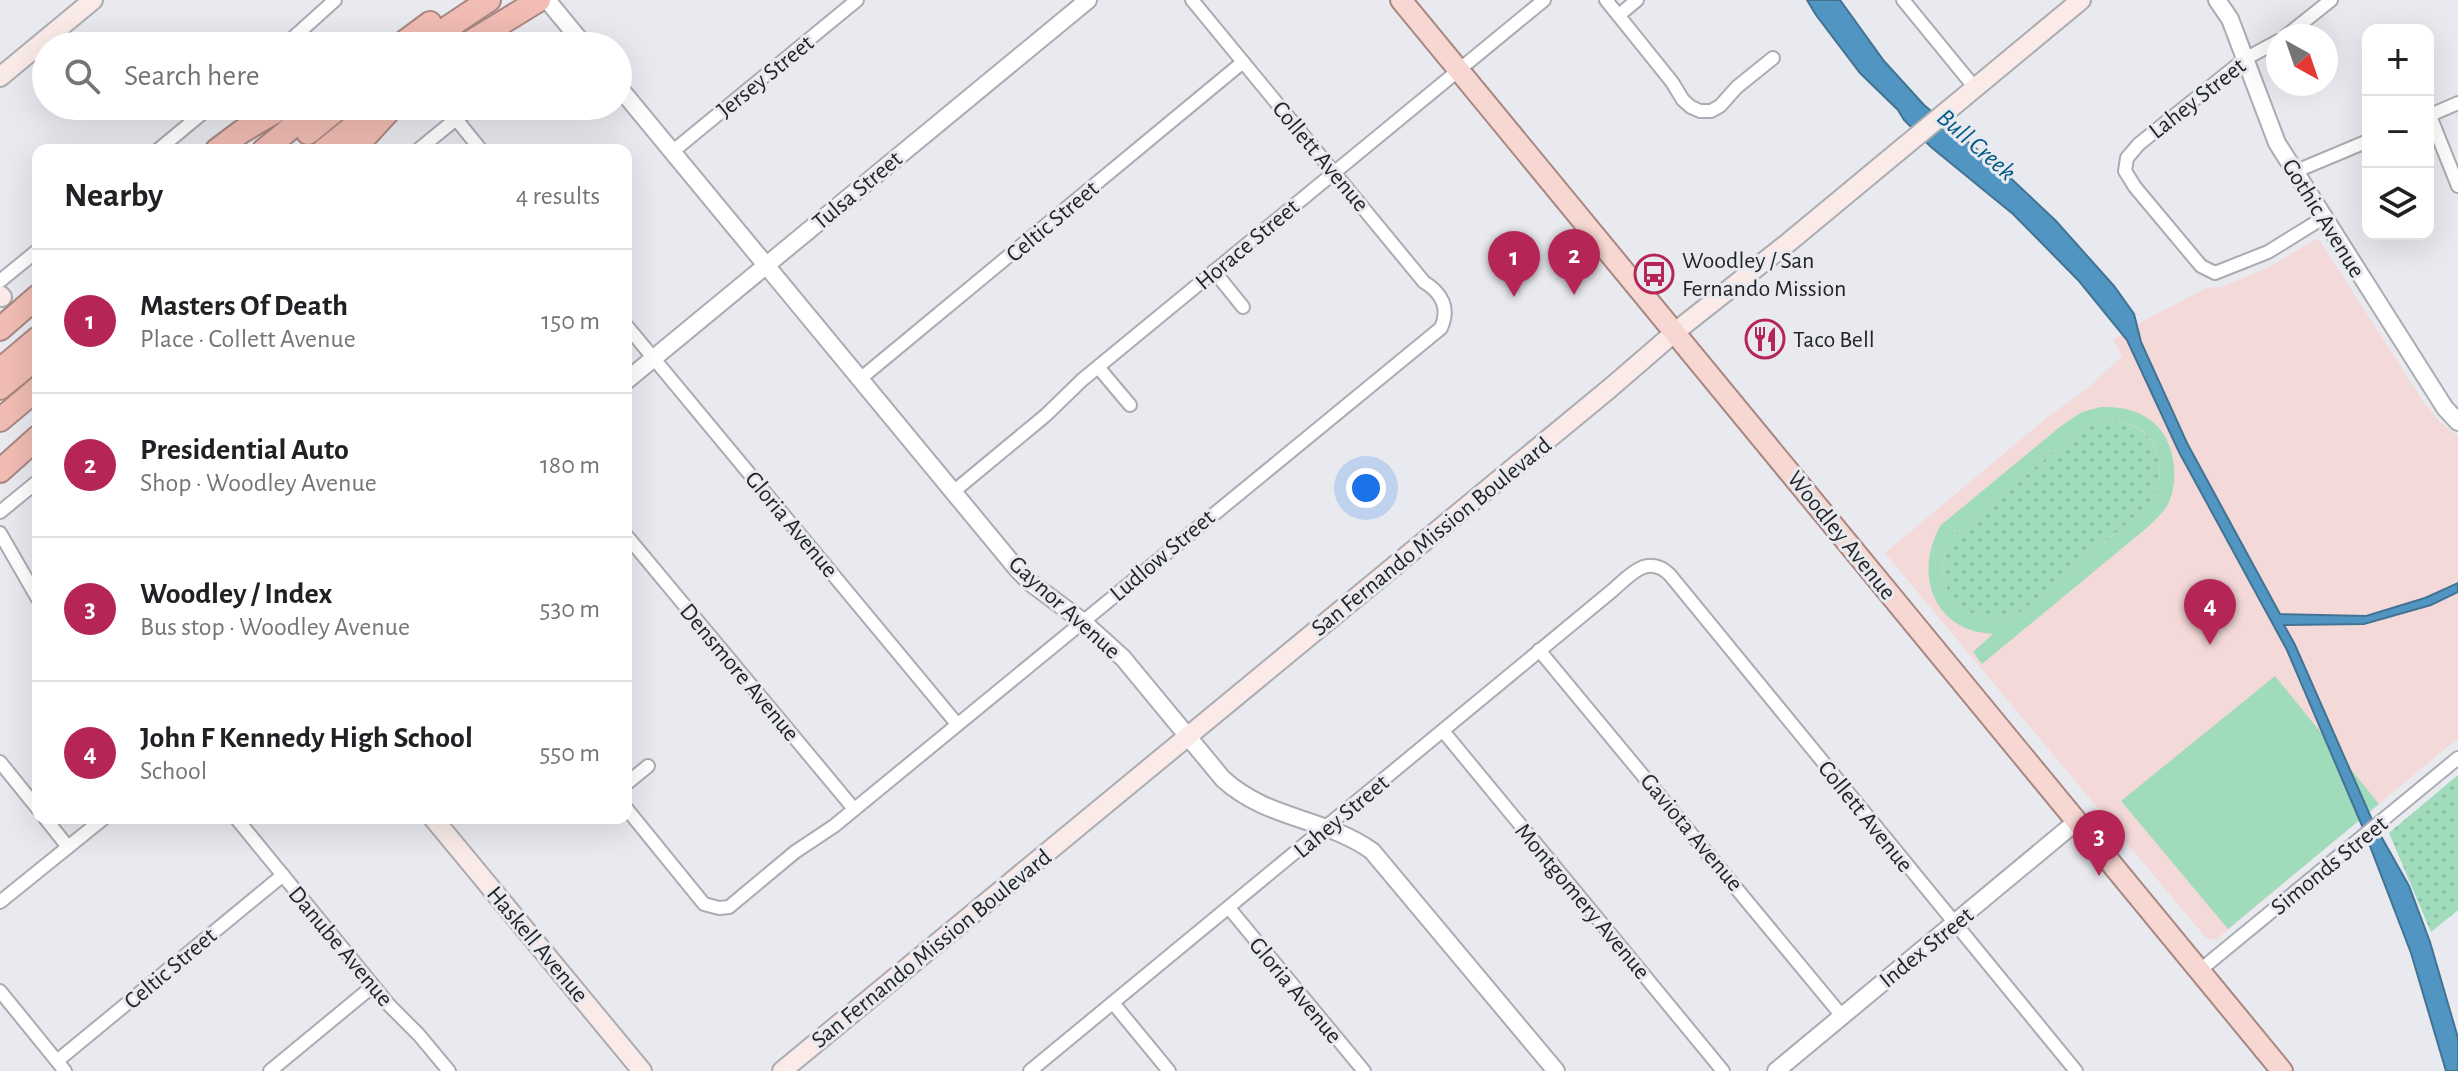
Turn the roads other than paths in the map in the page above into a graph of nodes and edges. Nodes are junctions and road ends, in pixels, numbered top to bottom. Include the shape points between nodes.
1 (93, 0) edge
2 (335, 0) edge
3 (489, 0) edge
4 (547, 0) edge
5 (857, 0) edge
6 (1088, 0) edge
7 (1192, 0) edge
8 (1401, 0) edge
9 (1544, 0) edge
10 (1606, 0) edge
11 (1637, 0) edge
12 (1903, 0) edge
13 (2081, 0) edge
14 (2217, 0) edge
15 (2331, 0) edge
16 (454, 5) edge
17 (530, 5) edge
18 (1619, 15) junction
19 (2301, 24) edge
20 (54, 32) edge
21 (300, 32) edge
22 (409, 32) edge
23 (418, 32) edge
24 (441, 32) edge
25 (487, 32) edge
26 (570, 32) edge
27 (2266, 48) edge
28 (32, 51) edge
29 (1773, 58) dead end
30 (2245, 59) junction
31 (1243, 62) junction
32 (1459, 70) junction
33 (0, 77) edge
34 (1975, 88) junction
35 (632, 103) edge
36 (2458, 103) edge
37 (2434, 114) edge
38 (194, 120) edge
39 (261, 120) edge
40 (301, 120) edge
41 (324, 120) edge
42 (362, 120) edge
43 (381, 120) edge
44 (455, 120) edge
45 (457, 120) edge
46 (2434, 128) edge
47 (165, 144) edge
48 (225, 144) edge
49 (271, 144) edge
50 (295, 144) edge
51 (332, 144) edge
52 (359, 144) edge
53 (425, 144) edge
54 (476, 144) edge
55 (2362, 144) edge
56 (672, 152) junction
57 (1334, 172) junction
58 (2294, 172) junction
59 (2458, 186) edge
60 (2323, 218) junction
61 (32, 257) edge
62 (766, 265) junction
63 (1214, 271) junction
64 (32, 287) edge
65 (0, 296) edge
66 (32, 301) edge
67 (1243, 307) dead end
68 (1446, 313) joint
69 (0, 329) edge
70 (632, 332) edge
71 (1675, 332) junction
72 (32, 343) edge
73 (654, 358) junction
74 (32, 362) edge
75 (1098, 367) junction
76 (0, 370) edge
77 (632, 376) edge
78 (860, 379) junction
79 (0, 388) edge
80 (32, 393) edge
81 (1130, 405) dead end
82 (0, 420) edge
83 (2458, 422) edge
84 (32, 442) edge
85 (0, 471) edge
86 (32, 486) edge
87 (953, 492) junction
88 (0, 512) edge
89 (0, 533) edge
90 (632, 542) edge
91 (1653, 565) joint
92 (32, 589) edge
93 (1082, 621) junction
94 (1539, 650) junction
95 (957, 724) junction
96 (1443, 731) junction
97 (1188, 737) junction
98 (2458, 758) edge
99 (0, 762) edge
100 (648, 766) dead end
101 (632, 779) edge
102 (32, 802) edge
103 (854, 809) junction
104 (632, 815) edge
105 (2076, 822) junction
106 (50, 824) edge
107 (97, 824) edge
108 (241, 824) edge
109 (438, 824) edge
110 (1327, 827) junction
111 (68, 847) junction
112 (283, 875) junction
113 (0, 902) edge
114 (1229, 908) junction
115 (1954, 924) junction
116 (2199, 971) junction
117 (373, 986) junction
118 (0, 991) edge
119 (1113, 1003) junction
120 (1842, 1016) junction
121 (61, 1066) edge
122 (270, 1071) edge
123 (449, 1071) edge
124 (642, 1071) edge
125 (782, 1071) edge
126 (1030, 1071) edge
127 (1169, 1071) edge
128 (1364, 1071) edge
129 (1556, 1071) edge
130 (1723, 1071) edge
131 (1776, 1071) edge
132 (2076, 1071) edge
133 (2282, 1071) edge

1 - 20 main road
2 - 21 street
3 - 24 highway
4 - 26 street
5 - 56 street, Jersey Street
6 - 62 street, Tulsa Street
7 - 31 street, Collett Avenue
8 - 32 main road, Woodley Avenue
9 - 32 street, Horace Street
10 - 18 street
11 - 18 street
12 - 34 street
13 - 34 main road, San Fernando Mission Boulevard
14 - 30 street, Gothic Avenue
15 - 19 street
16 - 22 highway
16 - 23 highway
17 - 25 highway
18 - 29 street via 1683,100 1700,111 1720,106
27 - 30 street, Lahey Street
28 - 33 main road
30 - 58 street, Gothic Avenue via 2269,127
30 - 60 street, Lahey Street via 2132,150 2125,164 2127,176 2201,266 2215,273 2268,252
31 - 57 street, Collett Avenue
31 - 78 street, Celtic Street
32 - 57 street, Horace Street
32 - 71 main road, Woodley Avenue
34 - 71 main road, San Fernando Mission Boulevard
35 - 56 street, Gaynor Avenue
36 - 37 street
38 - 47 street
39 - 48 highway
40 - 49 highway
41 - 50 highway
42 - 51 highway
43 - 52 highway
44 - 53 street
45 - 54 street
46 - 59 street
55 - 58 street
56 - 62 street, Gaynor Avenue
57 - 63 street, Horace Street
57 - 68 street, Collett Avenue via 1441,297
58 - 60 street, Gothic Avenue
60 - 83 street, Gothic Avenue
61 - 65 street
62 - 73 street, Tulsa Street
62 - 78 street, Gaynor Avenue
63 - 67 street
63 - 75 street, Horace Street
64 - 65 highway
66 - 69 highway
68 - 93 street, Ludlow Street via 1441,328
70 - 73 street, Gloria Avenue
71 - 97 main road, San Fernando Mission Boulevard
71 - 105 main road, Woodley Avenue
72 - 76 highway
73 - 77 street, Tulsa Street
73 - 95 street, Gloria Avenue
74 - 79 highway
75 - 81 street
75 - 87 street, Horace Street
78 - 87 street, Gaynor Avenue
80 - 82 highway
84 - 85 highway
86 - 88 street
87 - 93 street, Gaynor Avenue via 1017,569
89 - 92 street
90 - 103 street, Densmore Avenue
91 - 94 street, Lahey Street via 1636,569
91 - 115 street, Collett Avenue via 1670,575
93 - 95 street, Ludlow Street
93 - 97 street, Gaynor Avenue via 1123,658
94 - 96 street, Lahey Street
94 - 120 street, Gaviota Avenue
95 - 103 street, Ludlow Street
96 - 110 street, Lahey Street
96 - 130 street, Montgomery Avenue
97 - 110 street, Gaynor Avenue via 1223,779 1255,803
97 - 125 main road, San Fernando Mission Boulevard
98 - 116 street, Simonds Street
99 - 102 street
100 - 101 street
103 - 104 street, Ludlow Street via 738,901 719,908 696,896
105 - 115 street, Index Street
105 - 116 main road, Woodley Avenue
106 - 111 street
107 - 111 street
108 - 112 street, Danube Avenue
109 - 124 main road, Haskell Avenue
110 - 114 street, Lahey Street
110 - 129 street, Gaynor Avenue via 1359,842 1386,865
111 - 113 street
112 - 117 street, Danube Avenue
112 - 121 street, Celtic Street
114 - 119 street, Lahey Street
114 - 128 street, Gloria Avenue
115 - 120 street, Index Street
115 - 132 street, Collett Avenue
116 - 133 main road, Woodley Avenue
117 - 122 street
117 - 123 street, Danube Avenue
118 - 121 street
119 - 126 street, Lahey Street
119 - 127 street
120 - 131 street, Index Street

